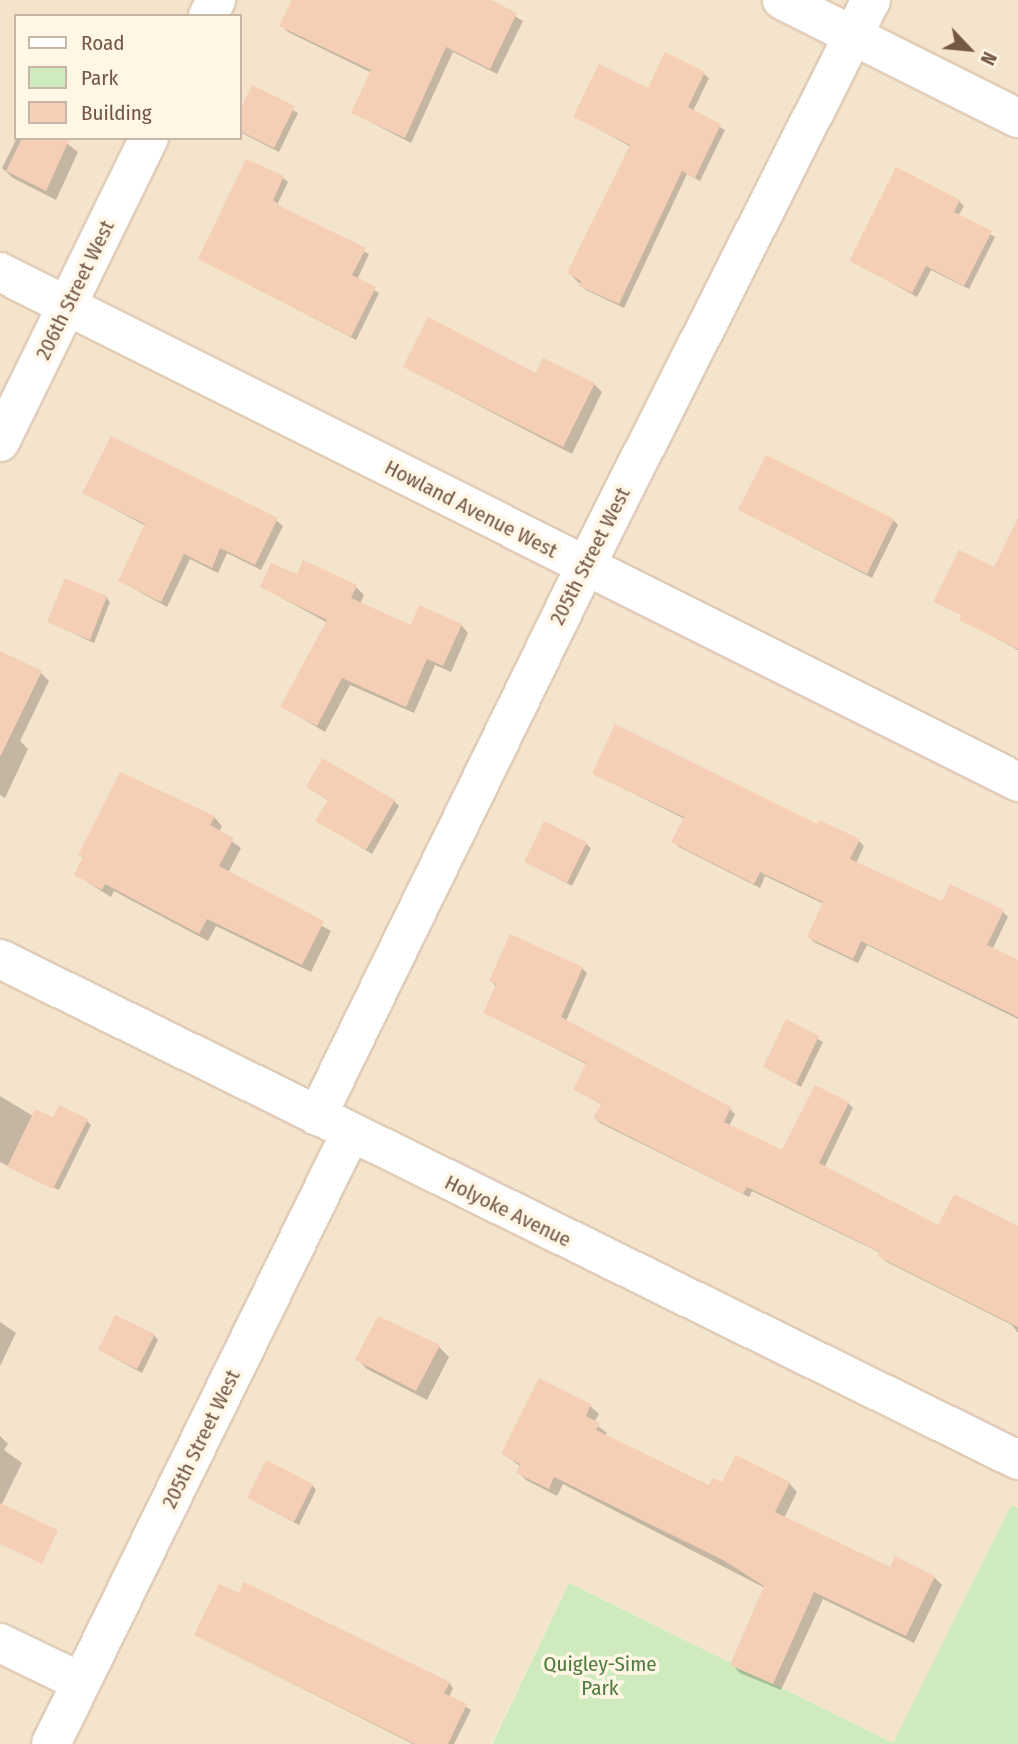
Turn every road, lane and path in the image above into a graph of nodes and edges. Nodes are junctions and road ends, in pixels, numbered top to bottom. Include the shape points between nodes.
1 (782, 0) edge
2 (871, 0) edge
3 (854, 36) junction
4 (1018, 118) edge
5 (148, 140) edge
6 (0, 272) edge
7 (67, 306) junction
8 (0, 442) edge
9 (584, 567) junction
10 (1018, 782) edge
11 (0, 959) edge
12 (317, 1116) junction
13 (350, 1134) junction
14 (1018, 1461) edge
15 (0, 1643) edge
16 (81, 1682) junction
17 (51, 1744) edge

1 - 3 street
2 - 3 street, 205th Street West
3 - 4 street
3 - 9 street, 205th Street West
5 - 7 street, 206th Street West
6 - 7 street, Howland Avenue West
7 - 8 street, 206th Street West
7 - 9 street, Howland Avenue West
9 - 10 street, Howland Avenue West
9 - 12 street, 205th Street West
11 - 12 street, Holyoke Avenue
12 - 13 street, Holyoke Avenue
13 - 14 street, Holyoke Avenue
13 - 16 street, 205th Street West
15 - 16 street
16 - 17 street, 205th Street West

